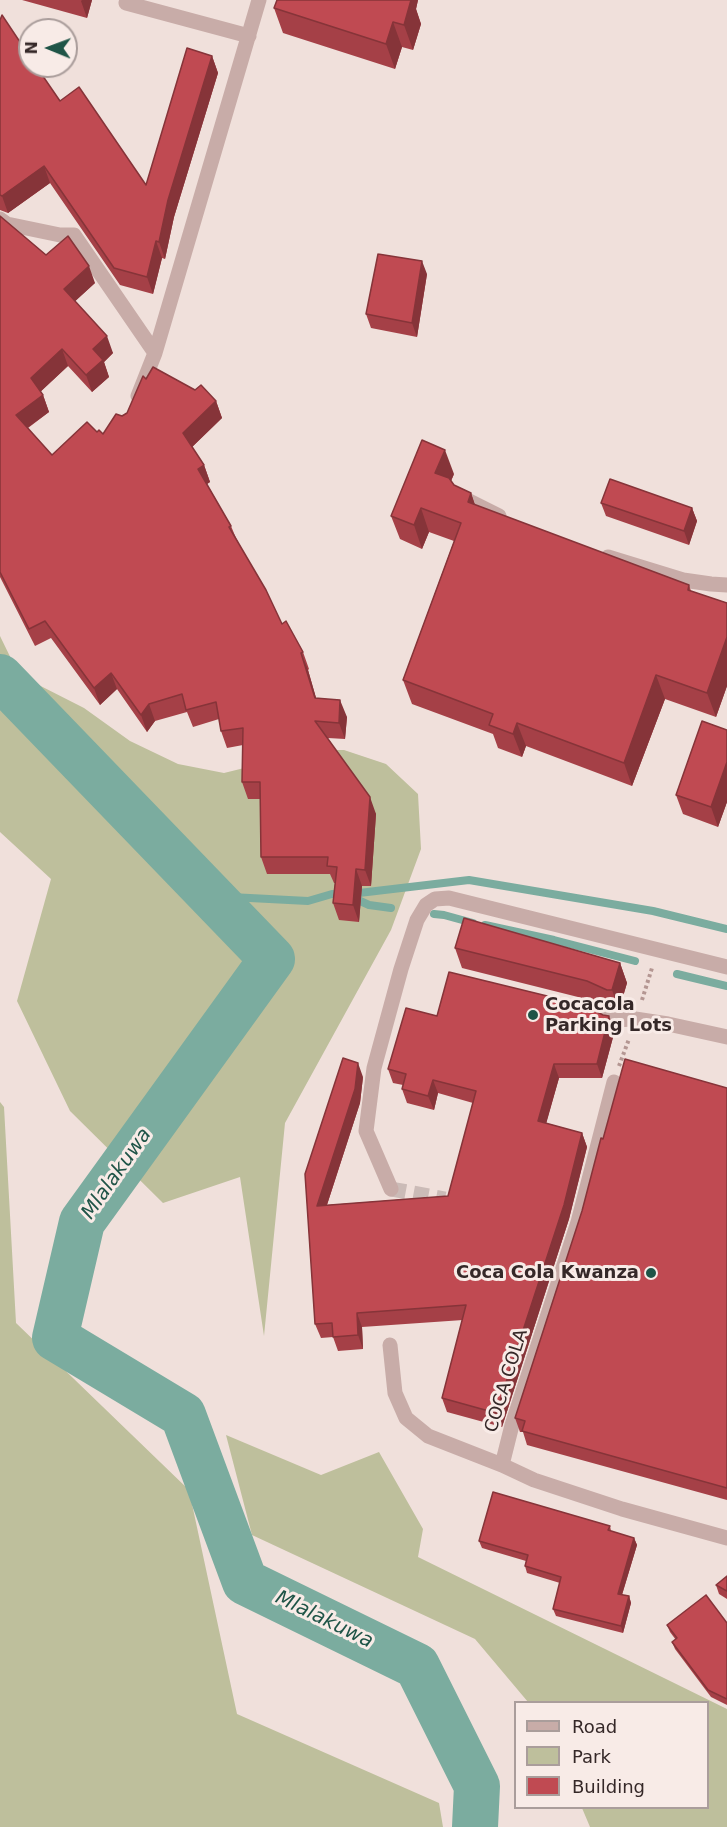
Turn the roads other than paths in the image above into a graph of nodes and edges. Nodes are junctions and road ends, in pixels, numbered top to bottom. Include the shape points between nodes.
1 (259, 0) edge
2 (126, 3) dead end
3 (249, 36) junction
4 (0, 219) edge
5 (155, 353) junction
6 (131, 413) edge
7 (467, 500) edge
8 (509, 521) edge
9 (594, 552) edge
10 (727, 585) edge
11 (727, 967) edge
12 (580, 1007) edge
13 (727, 1037) edge
14 (614, 1082) dead end
15 (391, 1188) dead end
16 (390, 1345) dead end
17 (502, 1465) junction
18 (727, 1538) edge

1 - 3 street
2 - 3 street
3 - 5 street
4 - 5 street via 7,224 74,235
5 - 6 street
7 - 8 street
9 - 10 street via 683,580
11 - 15 street via 435,899 417,920 374,1068 366,1131
12 - 13 street via 612,1020 668,1023
14 - 17 street, COCA COLA via 578,1222
16 - 17 street via 395,1394 406,1418 428,1436
17 - 18 street via 534,1480 611,1505

